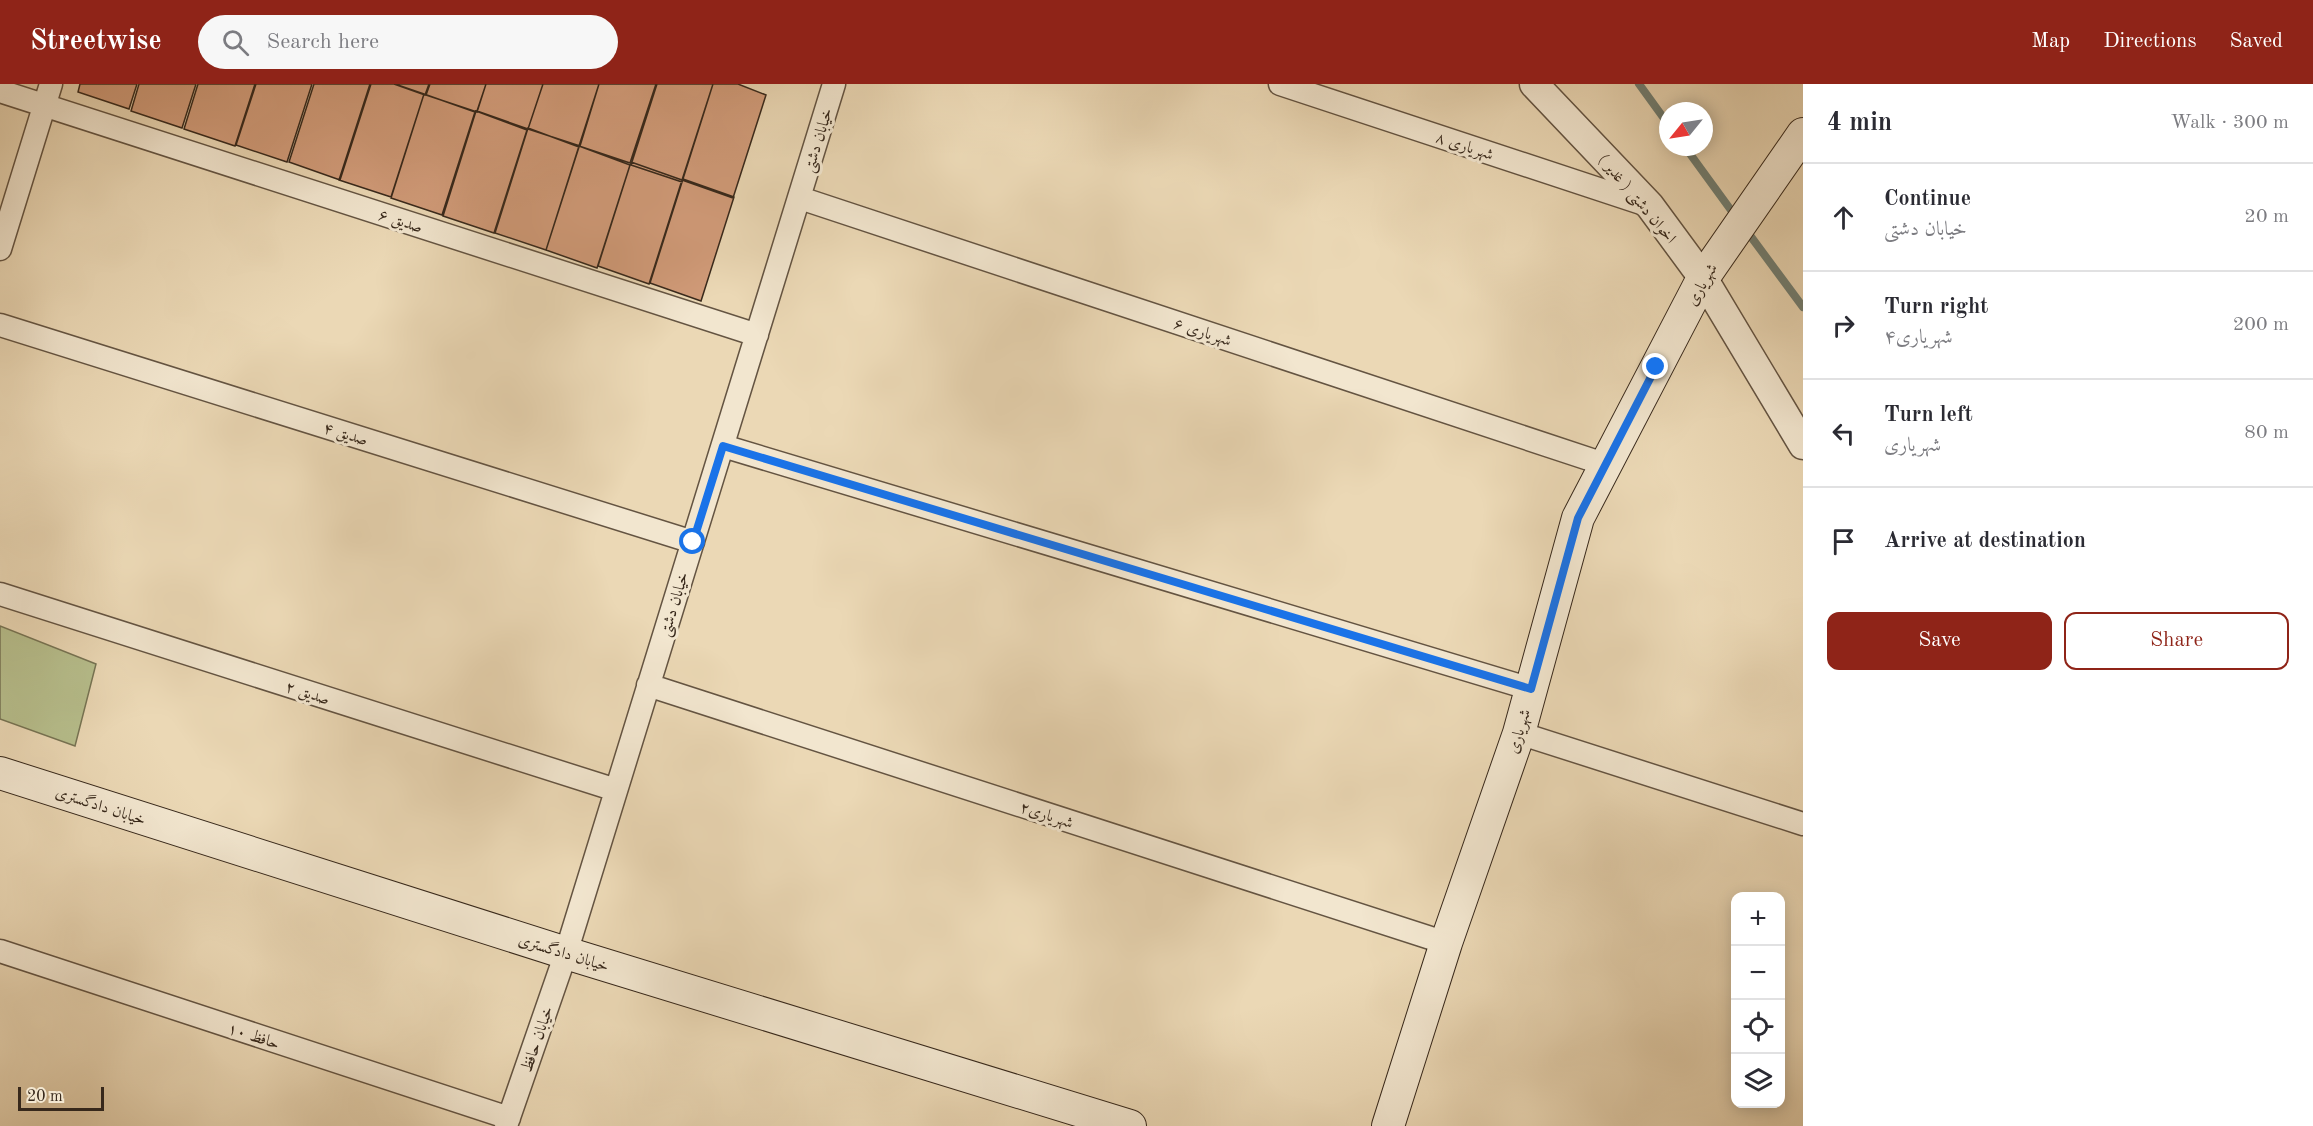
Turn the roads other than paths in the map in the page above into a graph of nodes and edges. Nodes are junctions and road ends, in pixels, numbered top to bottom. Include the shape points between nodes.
1 (834, 84) edge
2 (1280, 84) edge
3 (1534, 84) edge
4 (0, 91) edge
5 (47, 95) edge
6 (1803, 134) edge
7 (800, 198) junction
8 (1650, 206) junction
9 (0, 249) edge
10 (1710, 266) junction
11 (0, 325) edge
12 (757, 336) junction
13 (1803, 445) edge
14 (723, 446) junction
15 (1607, 465) junction
16 (693, 542) junction
17 (0, 594) edge
18 (648, 685) junction
19 (1531, 689) junction
20 (1519, 733) junction
21 (0, 773) edge
22 (616, 790) junction
23 (1803, 824) edge
24 (1446, 943) junction
25 (0, 951) edge
26 (566, 952) junction
27 (507, 1122) edge
28 (1130, 1126) edge
29 (1388, 1126) edge

1 - 7 street, خیابان دشتی
2 - 8 street, شهریاری ۸
3 - 8 street, اخوان دشتی ( غدیر )
4 - 5 street, صدیق ۶
5 - 9 street
5 - 12 street, صدیق ۶
6 - 10 main road, شهریاری
7 - 12 street, خیابان دشتی
7 - 15 street, شهریاری ۶
8 - 10 street, اخوان دشتی ( غدیر )
10 - 13 street, اخوان دشتی ( غدیر )
10 - 15 main road, شهریاری
11 - 16 street, صدیق ۴
12 - 14 street, خیابان دشتی
14 - 16 street, خیابان دشتی
14 - 19 street
15 - 19 main road, شهریاری via 1578,518
16 - 18 street, خیابان دشتی
17 - 22 street, صدیق ۲
18 - 22 street, خیابان دشتی
18 - 24 street, شهریاری۲
19 - 20 main road, شهریاری
20 - 23 street
20 - 24 main road, شهریاری
21 - 26 main road, خیابان دادگستری
22 - 26 street, خیابان دشتی
24 - 29 main road, شهریاری
25 - 27 street, حافظ ۱۰
26 - 27 street, خیابان حافظ
26 - 28 main road, خیابان دادگستری

